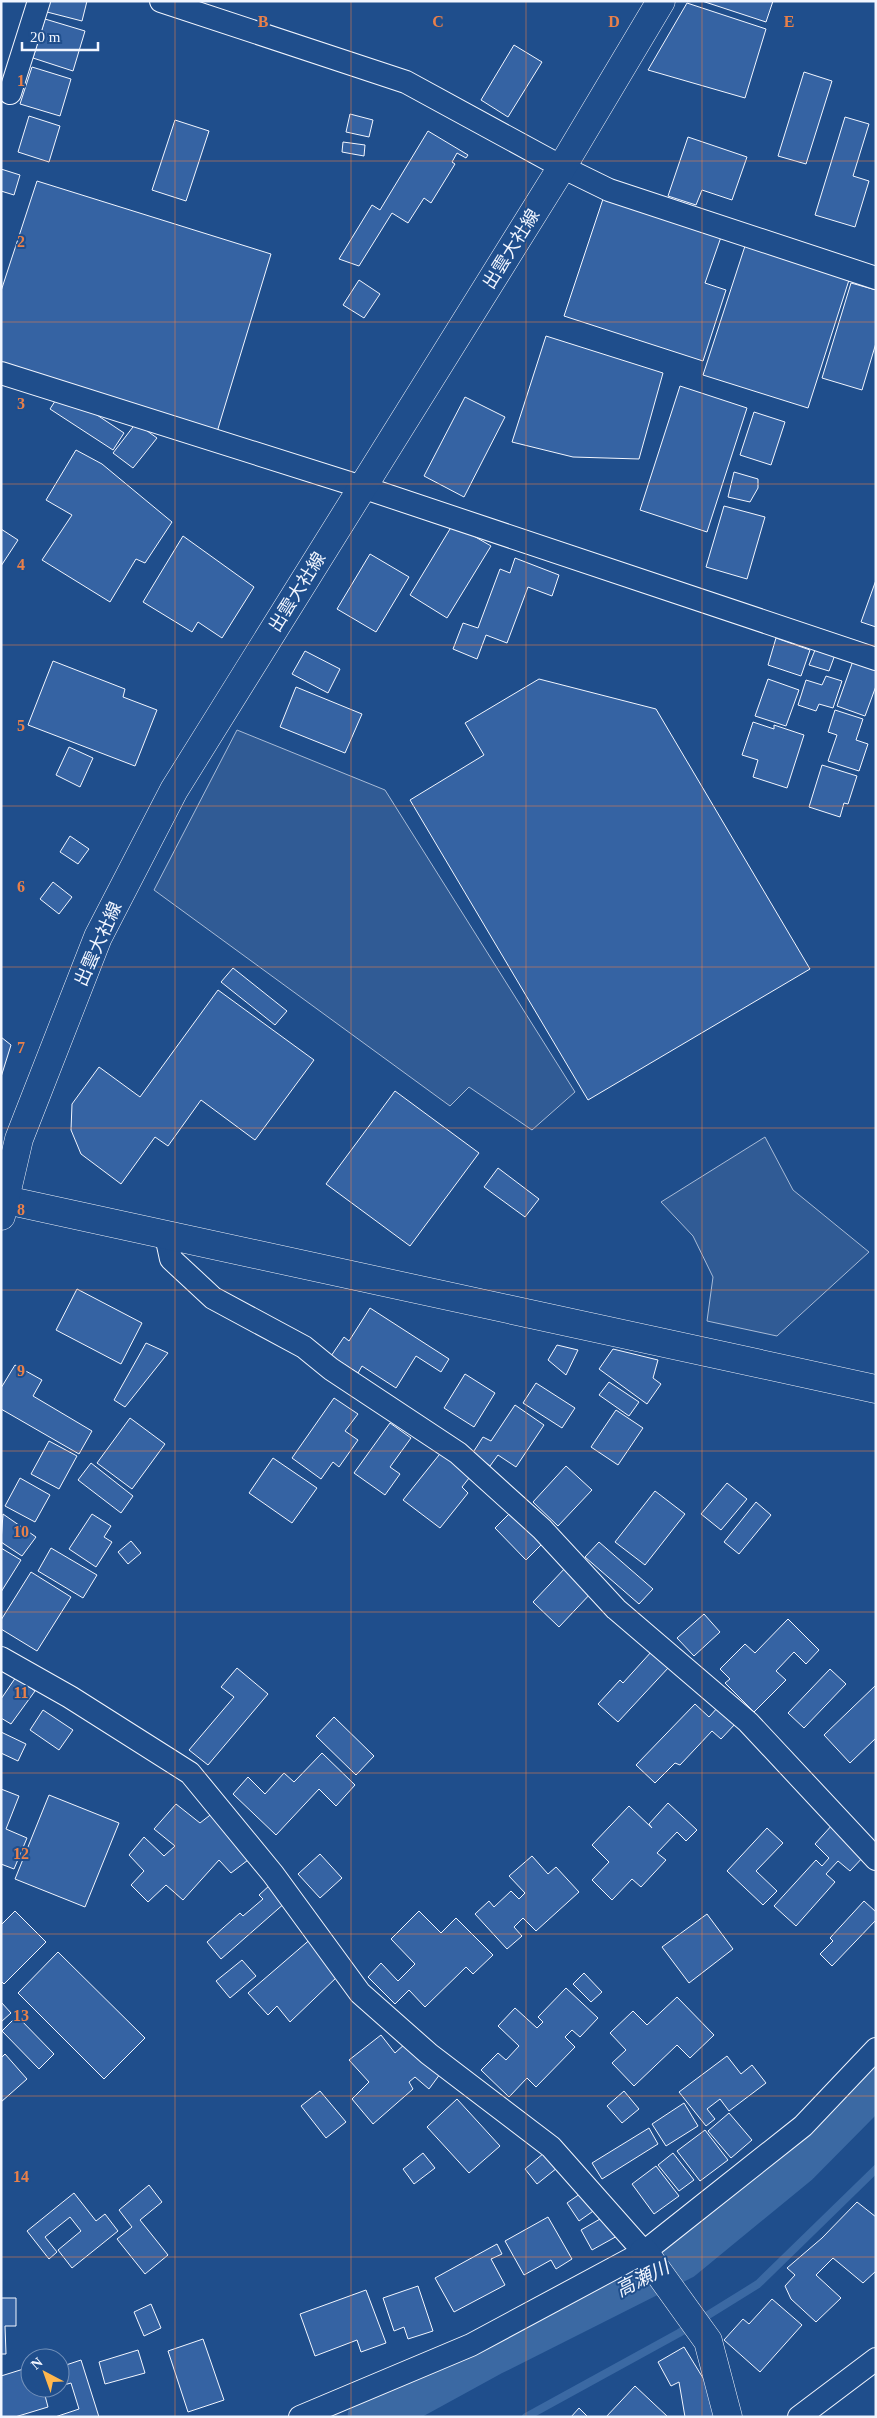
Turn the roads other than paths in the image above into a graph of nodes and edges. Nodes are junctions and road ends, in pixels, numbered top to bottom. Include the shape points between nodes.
1 (39, 1) edge
2 (161, 1) edge
3 (661, 1) edge
4 (10, 93) dead end
5 (562, 167) junction
6 (876, 278) edge
7 (1, 373) edge
8 (362, 487) junction
9 (876, 659) edge
10 (3, 1205) edge
11 (166, 1236) junction
12 (876, 1388) edge
13 (1, 1658) edge
14 (876, 1859) edge
15 (876, 2049) edge
16 (644, 2252) junction
17 (876, 2359) edge
18 (308, 2415) edge
19 (728, 2417) edge
20 (799, 2417) edge

1 - 4 street
2 - 5 street via 406,82
3 - 5 main road, 出雲大社線
5 - 6 street via 609,190
5 - 8 main road, 出雲大社線
7 - 8 street
8 - 9 street
8 - 10 main road, 出雲大社線 via 174,790 98,937 19,1139
10 - 11 main road
11 - 12 main road
11 - 14 street via 172,1259 213,1298 304,1347 331,1369 458,1453 542,1529 616,1609 748,1722
13 - 16 street via 190,1772 273,1874 360,1993 429,2054 552,2147
15 - 16 street via 803,2126
16 - 18 street via 470,2345
16 - 19 main road via 708,2340
17 - 20 street

